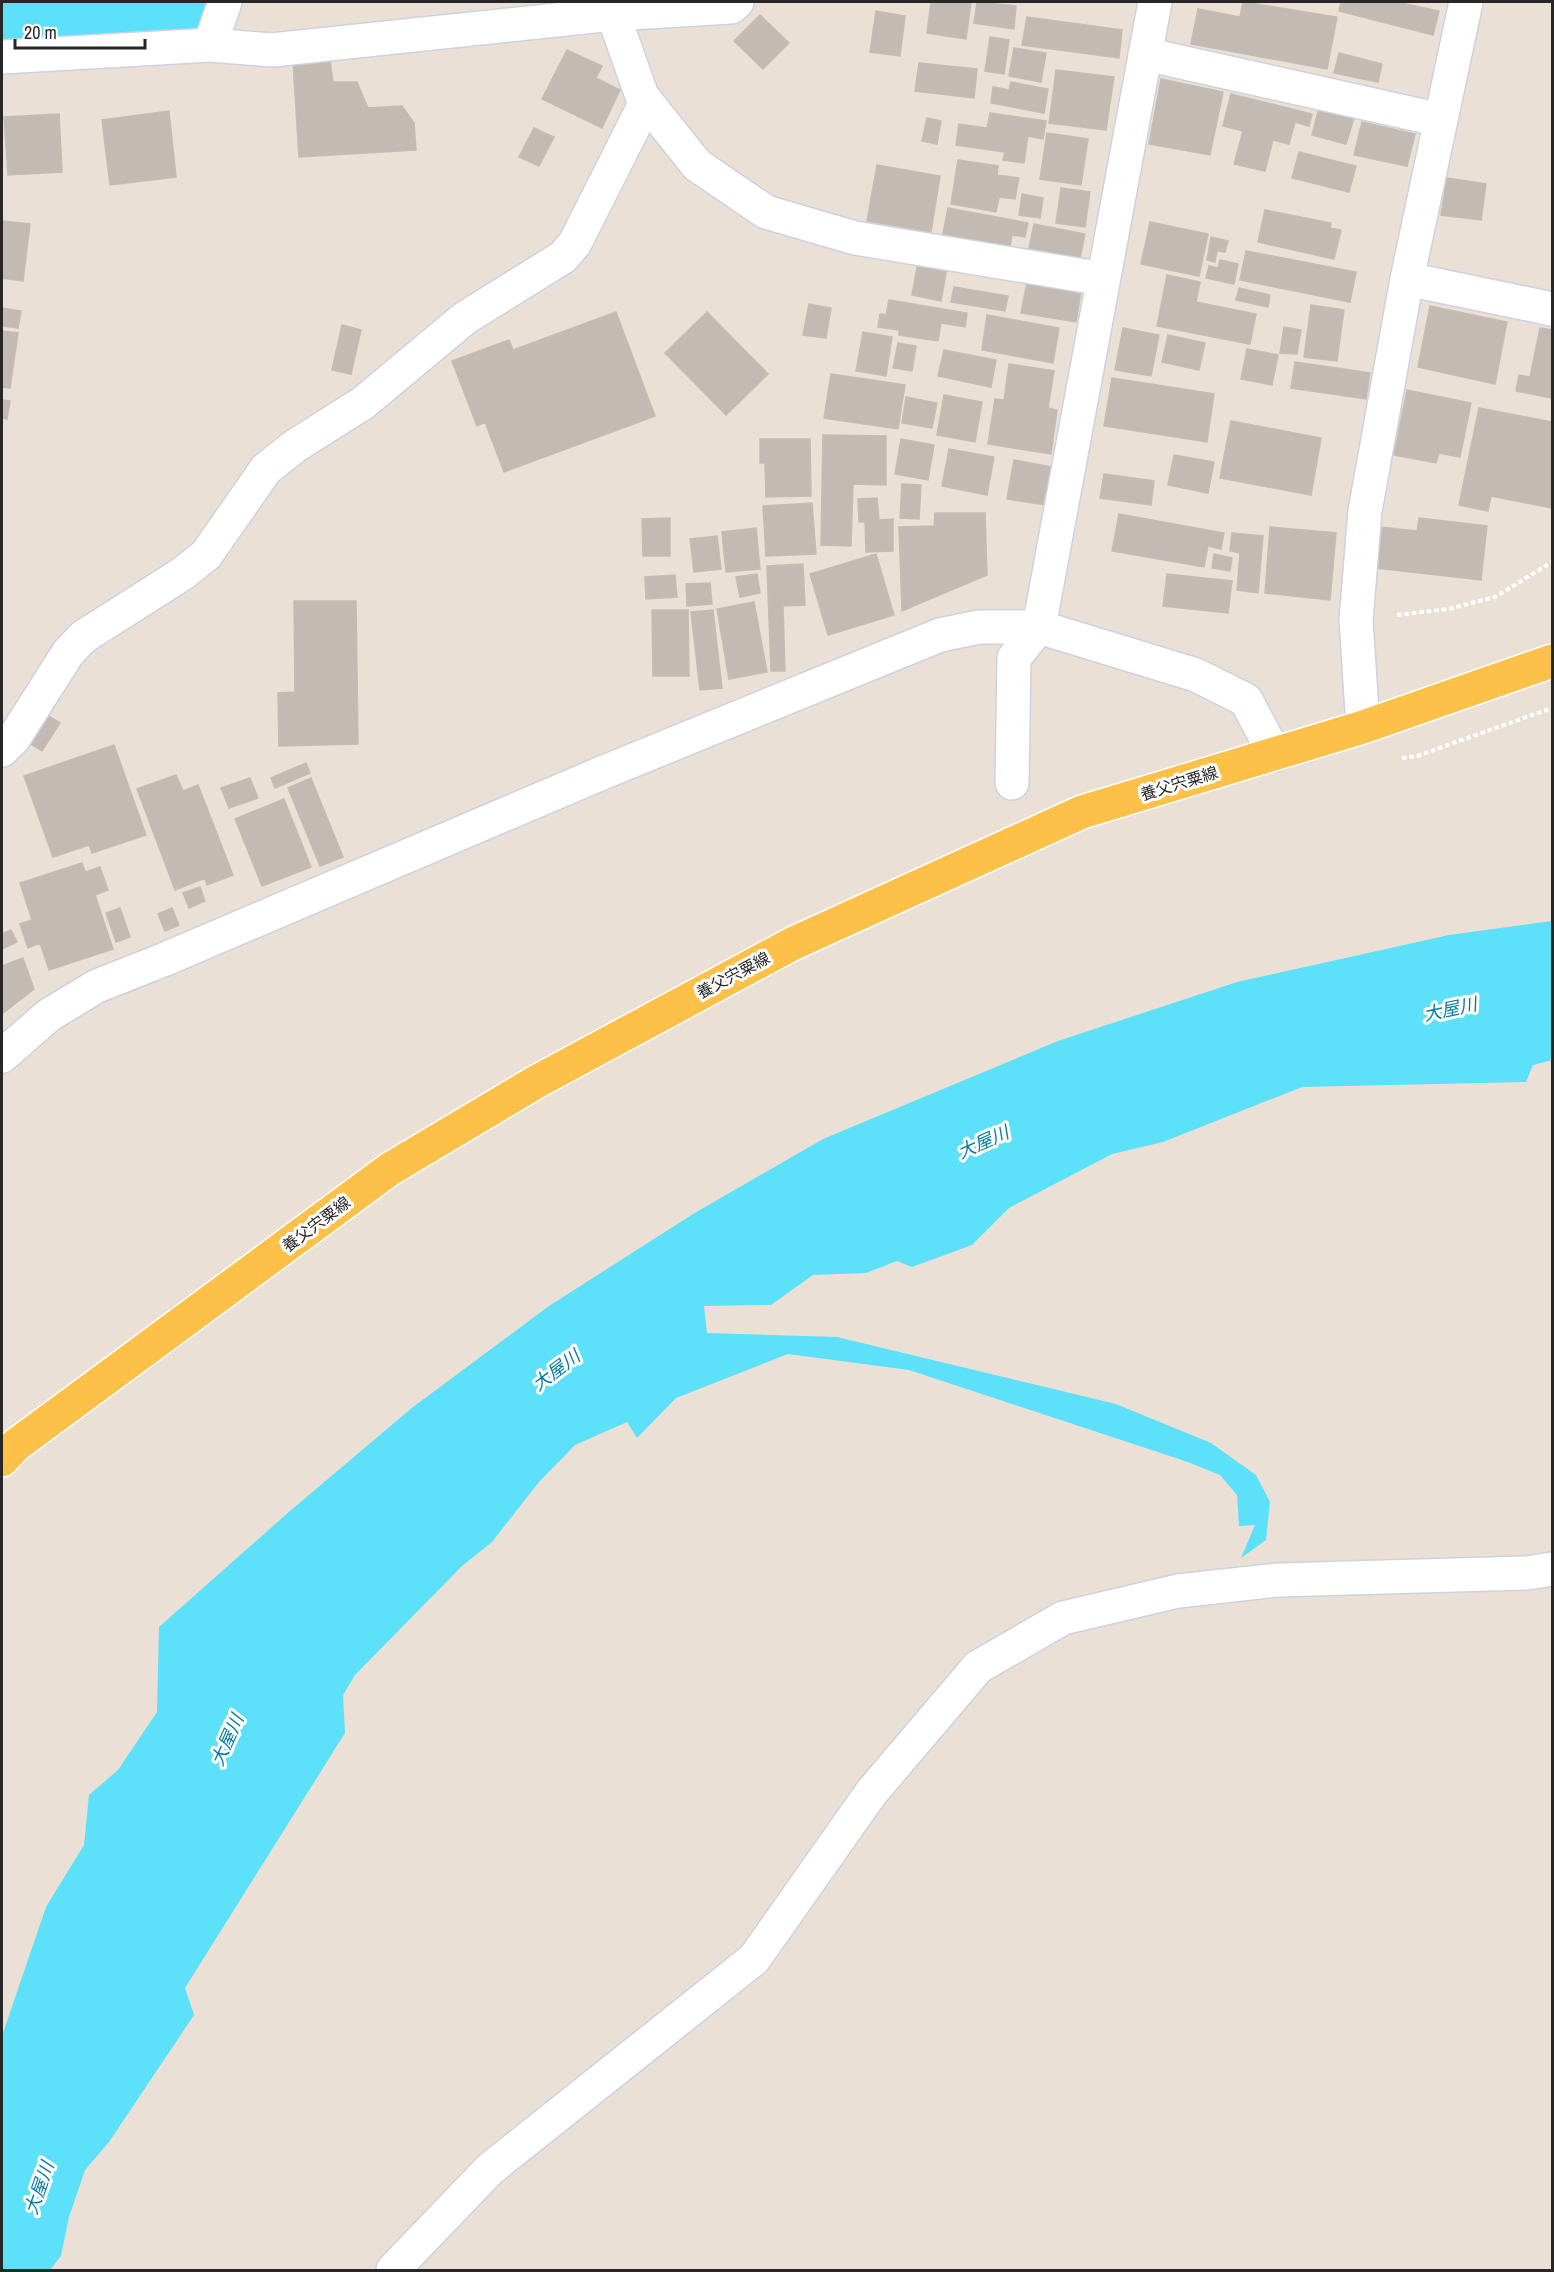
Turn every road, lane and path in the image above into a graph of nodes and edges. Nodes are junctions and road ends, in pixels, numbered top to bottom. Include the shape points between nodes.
1 (225, 2) edge
2 (737, 2) edge
3 (1155, 2) edge
4 (1466, 2) edge
5 (613, 14) junction
6 (210, 45) junction
7 (1145, 54) junction
8 (2, 57) edge
9 (646, 102) junction
10 (1441, 120) junction
11 (1103, 279) junction
12 (1407, 279) junction
13 (1552, 309) edge
14 (1552, 562) edge
15 (1356, 620) junction
16 (1039, 627) junction
17 (1552, 661) edge
18 (1363, 727) junction
19 (2, 750) edge
20 (1275, 754) junction
21 (1012, 783) dead end
22 (2, 1056) edge
23 (2, 1460) edge
24 (1552, 1569) edge
25 (393, 2271) edge

1 - 6 street
2 - 5 street via 730,7
3 - 7 street
4 - 10 street
5 - 6 street via 272,50
5 - 9 street
6 - 8 street
7 - 10 street
7 - 11 street
9 - 11 street via 697,165 766,212 855,238
9 - 19 street via 575,243 563,256 465,318 363,403 266,469 206,555 83,638 68,653 14,738
10 - 12 street
11 - 16 street
12 - 13 street
12 - 15 street via 1365,511
14 - 15 path via 1495,597 1448,609
15 - 18 street
16 - 20 street via 1196,675 1246,700
16 - 21 street via 1014,658
16 - 22 street via 979,627 940,635 602,773 97,986 49,1016
17 - 18 main road, 養父宍粟線
18 - 20 main road, 養父宍粟線
20 - 23 main road, 養父宍粟線 via 1082,812 792,944 536,1082 390,1169 16,1445
24 - 25 street via 1527,1574 1278,1580 1178,1591 1063,1618 978,1667 872,1793 754,1959 490,2169

